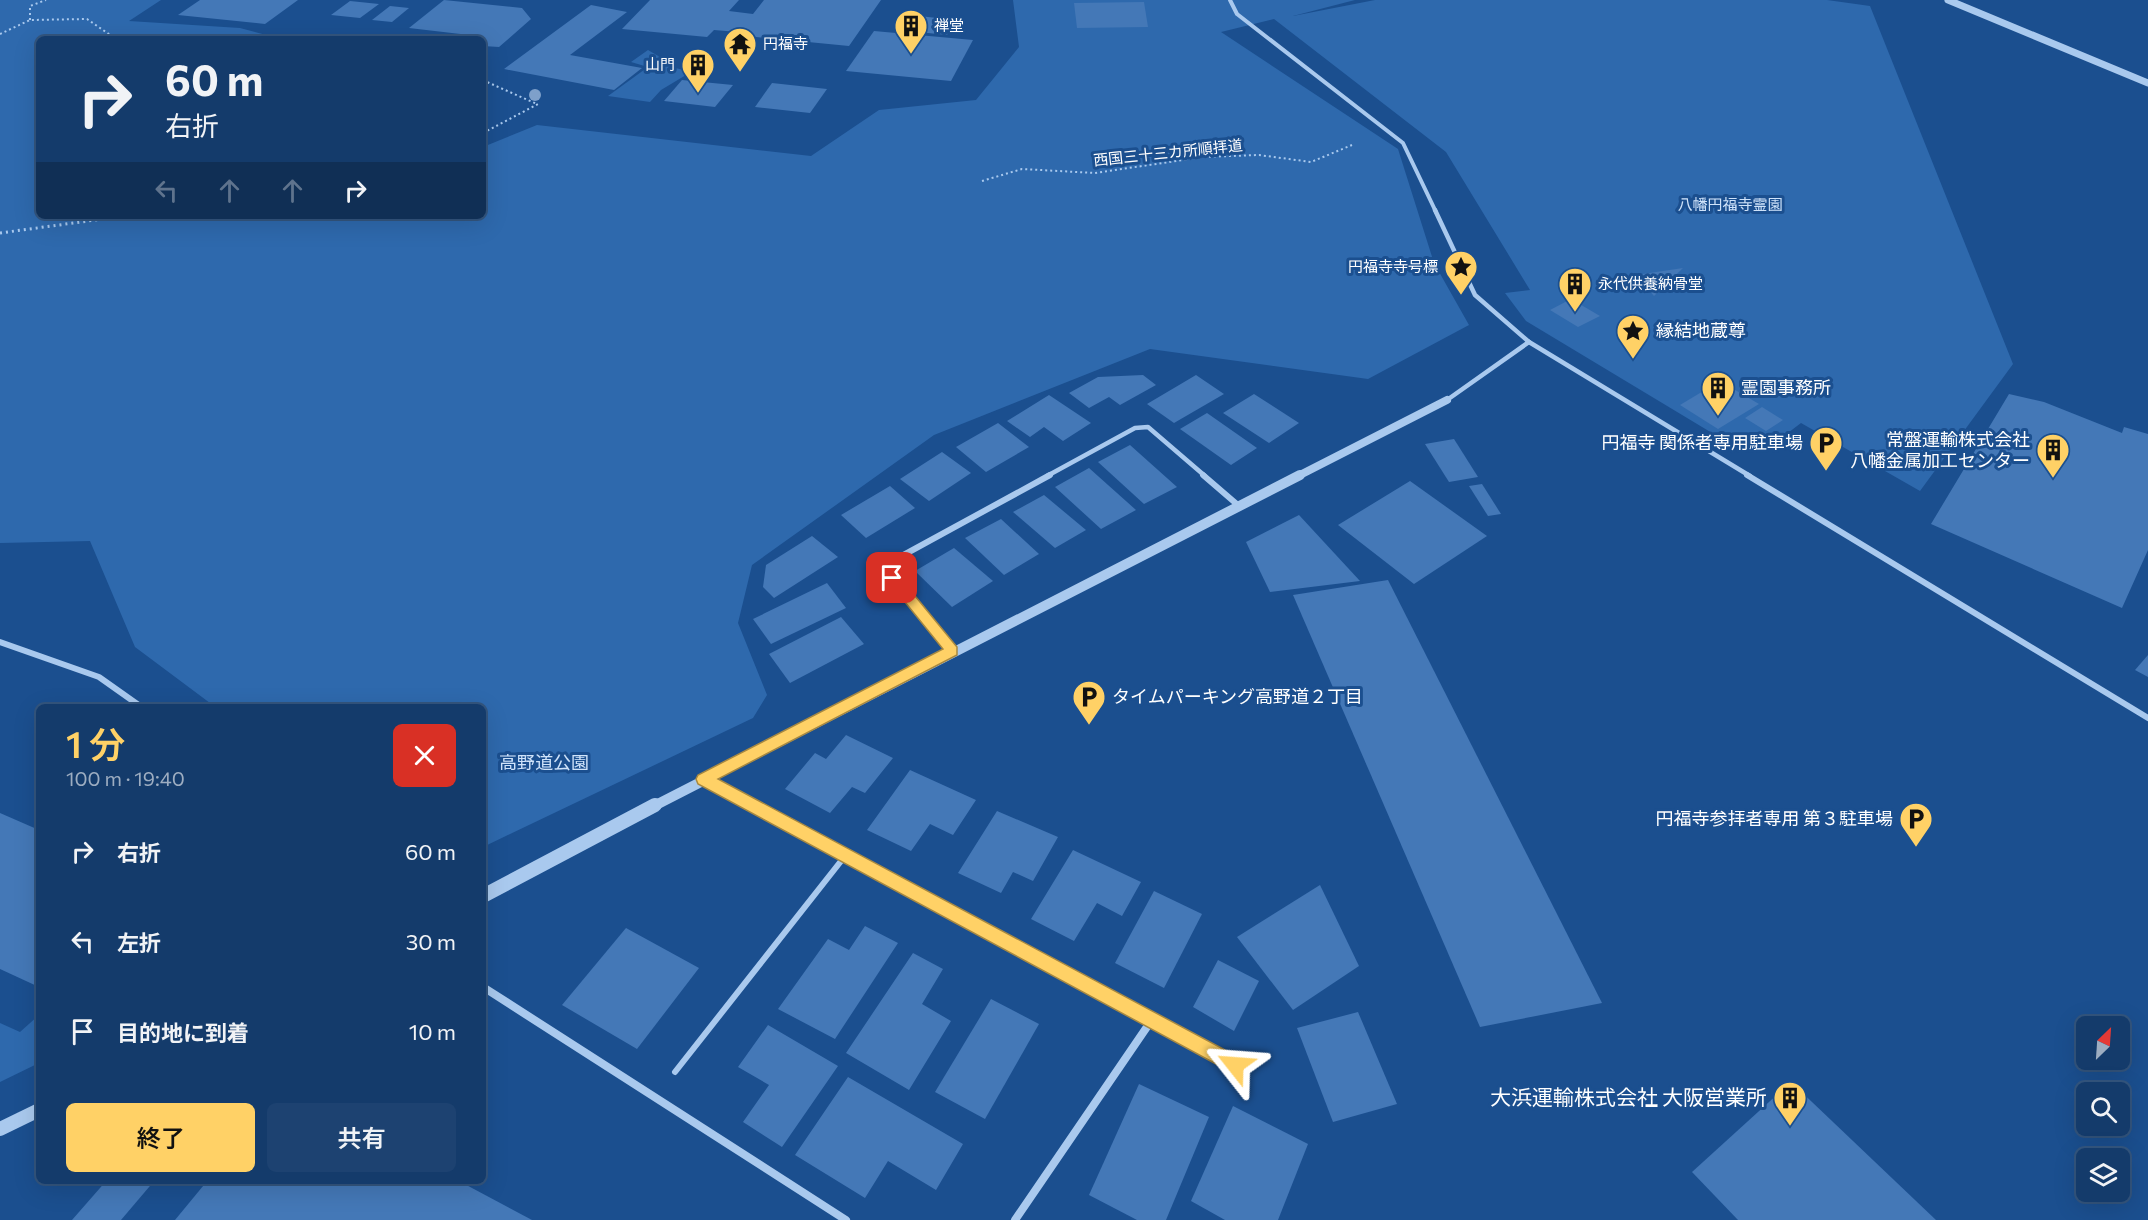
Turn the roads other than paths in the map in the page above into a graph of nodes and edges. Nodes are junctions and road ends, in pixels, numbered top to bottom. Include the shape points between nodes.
1 (1230, 0) edge
2 (1948, 0) edge
3 (2148, 83) edge
4 (1529, 342) junction
5 (1447, 400) joint
6 (1239, 507) junction
7 (0, 642) edge
8 (952, 651) junction
9 (137, 704) edge
10 (2148, 718) edge
11 (704, 779) junction
12 (845, 856) junction
13 (486, 894) edge
14 (486, 989) edge
15 (1151, 1021) junction
16 (1235, 1065) dead end
17 (675, 1071) dead end
18 (36, 1111) edge
19 (0, 1128) edge
20 (846, 1220) edge
21 (1014, 1220) edge

1 - 4 street via 1237,14 1403,143 1475,295
2 - 3 street
4 - 5 street
4 - 10 street
5 - 6 street
6 - 8 street
6 - 8 street via 1148,427 1135,428 898,558 892,578
7 - 9 street via 99,677
8 - 11 street
11 - 12 street
11 - 13 street
12 - 15 street
12 - 17 lane
14 - 20 street
15 - 16 lane
15 - 21 street
18 - 19 street

